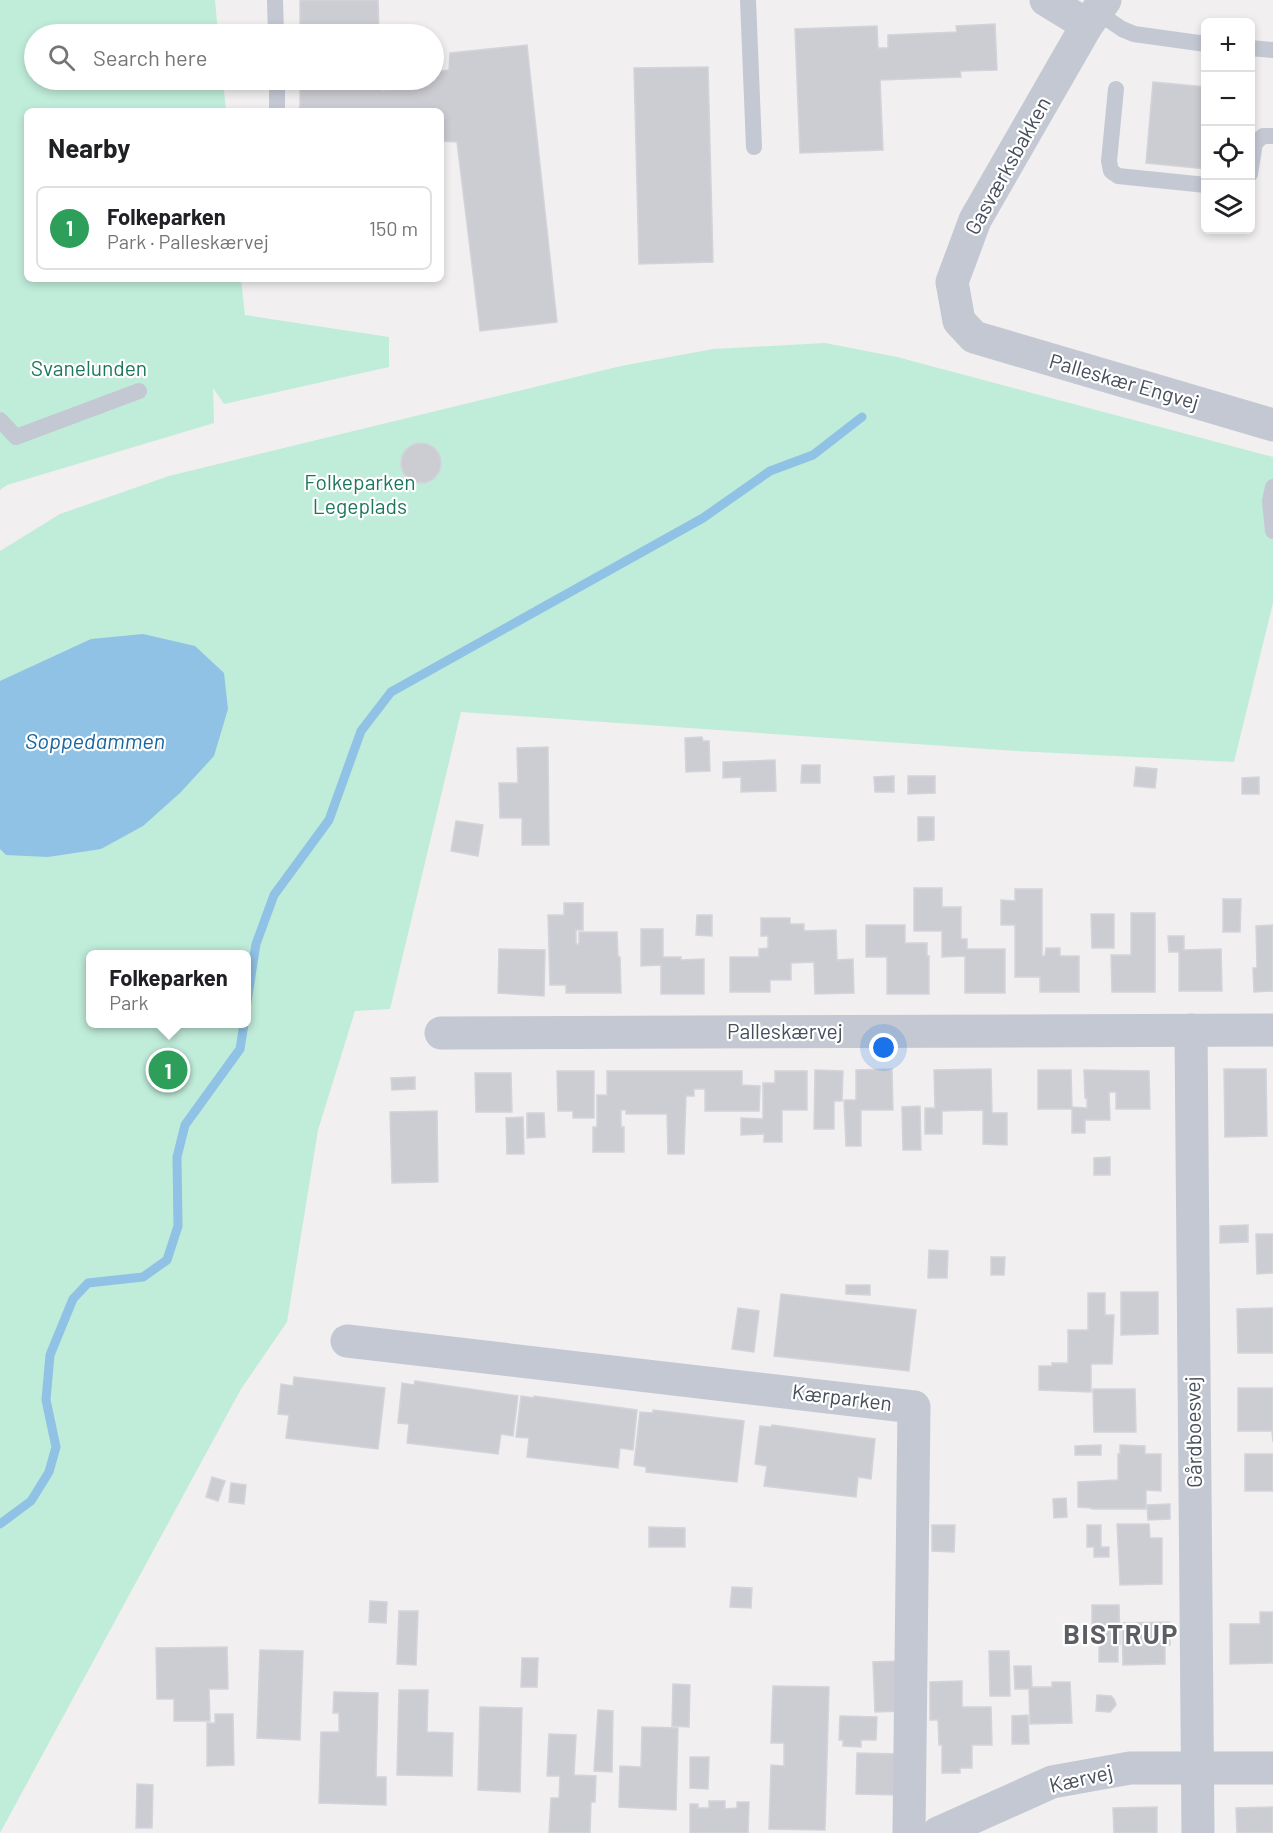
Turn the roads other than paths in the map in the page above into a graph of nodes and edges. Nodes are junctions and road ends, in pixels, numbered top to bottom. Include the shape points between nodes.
1 (275, 0) edge
2 (748, 0) edge
3 (1046, 0) edge
4 (1096, 12) edge
5 (276, 24) edge
6 (1201, 43) edge
7 (1255, 48) edge
8 (1273, 50) edge
9 (1116, 89) dead end
10 (277, 90) edge
11 (277, 108) edge
12 (1273, 136) edge
13 (1255, 143) edge
14 (754, 147) dead end
15 (1201, 184) edge
16 (974, 338) joint
17 (139, 391) dead end
18 (0, 420) edge
19 (1273, 425) edge
20 (1273, 487) edge
21 (1273, 531) edge
22 (1191, 1030) junction
23 (1273, 1030) edge
24 (441, 1033) dead end
25 (347, 1341) dead end
26 (1198, 1768) junction
27 (1273, 1768) edge
28 (909, 1833) edge
29 (938, 1833) edge
30 (1198, 1833) edge

1 - 5 lane
2 - 14 lane
3 - 4 street
4 - 6 lane via 1134,34
4 - 16 street, Gasværksbakken via 975,220 952,282 959,321
7 - 8 lane
9 - 15 lane via 1111,171 1118,176
10 - 11 lane
12 - 13 lane via 1263,136
16 - 19 street, Palleskær Engvej
17 - 18 lane via 16,437
20 - 21 lane
22 - 23 street, Palleskærvej
22 - 24 street, Palleskærvej
22 - 26 street, Gårdboesvej
25 - 28 street, Kærparken via 914,1407
26 - 27 street, Kærvej
26 - 29 street, Kærvej via 1130,1768 1052,1782
26 - 30 street, Gårdboesvej

